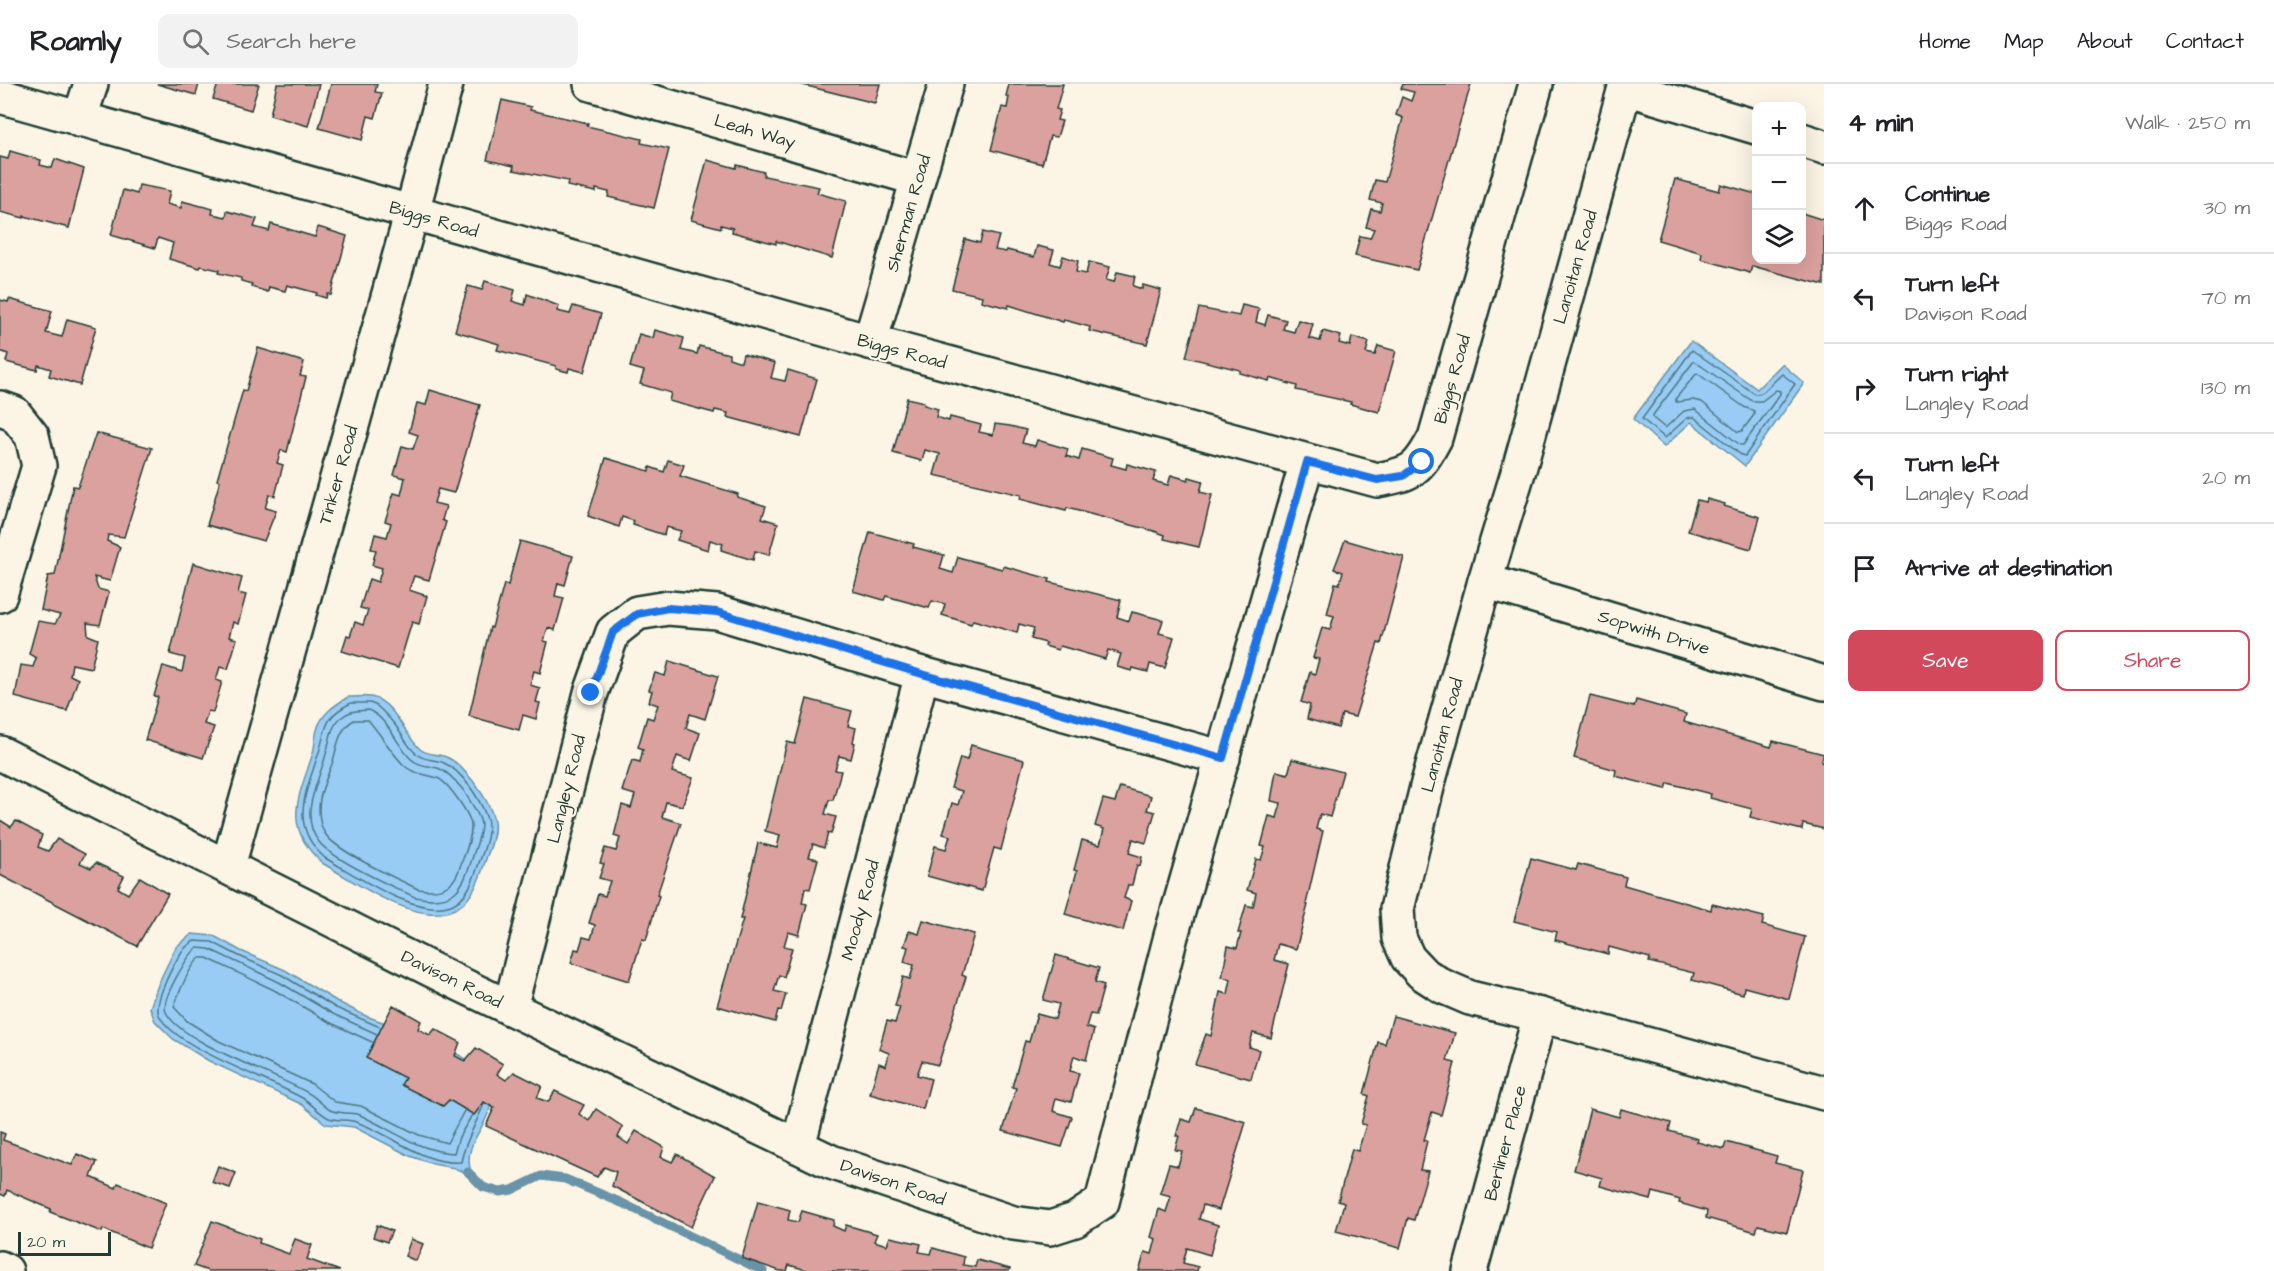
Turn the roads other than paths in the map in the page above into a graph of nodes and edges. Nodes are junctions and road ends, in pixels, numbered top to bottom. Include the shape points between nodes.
1 (91, 84) edge
2 (446, 84) edge
3 (591, 84) edge
4 (946, 84) edge
5 (1536, 84) edge
6 (1625, 86) edge
7 (0, 96) edge
8 (79, 120) junction
9 (1752, 126) edge
10 (1806, 141) edge
11 (1824, 147) edge
12 (918, 178) junction
13 (412, 212) junction
14 (870, 342) junction
15 (0, 408) edge
16 (1307, 462) junction
17 (1485, 580) junction
18 (0, 596) edge
19 (922, 674) junction
20 (1824, 683) edge
21 (0, 753) edge
22 (1223, 758) junction
23 (228, 866) junction
24 (510, 1008) junction
25 (1540, 1015) junction
26 (1824, 1093) edge
27 (798, 1146) junction
28 (0, 1268) edge
29 (6, 1271) edge
30 (1470, 1271) edge

1 - 8 street
2 - 13 street, Tinker Road
3 - 12 street, Leah Way
4 - 12 street, Sherman Road
5 - 16 street, Biggs Road via 1435,438 1422,462 1403,476 1377,480
6 - 9 street
6 - 17 street, Lanoitan Road
7 - 8 street, Biggs Road
8 - 13 street, Biggs Road
10 - 11 street
12 - 14 street, Sherman Road
13 - 14 street, Biggs Road
13 - 23 street, Tinker Road
14 - 16 street, Biggs Road
15 - 18 street via 14,413 32,436 39,466
16 - 22 street, Davison Road
17 - 20 street, Sopwith Drive
17 - 25 street, Lanoitan Road via 1397,909 1400,938 1408,958 1442,986 1470,998
19 - 22 street, Langley Road
19 - 24 street, Langley Road via 717,612 668,608 637,614 613,632 591,693
19 - 27 street, Moody Road
21 - 23 street, Davison Road
22 - 27 street, Davison Road via 1171,936 1102,1202 1075,1221 1050,1228 1013,1223 831,1162
23 - 24 street, Davison Road
24 - 27 street, Davison Road
25 - 26 street, Lanoitan Road
25 - 30 street, Berliner Place
28 - 29 street

